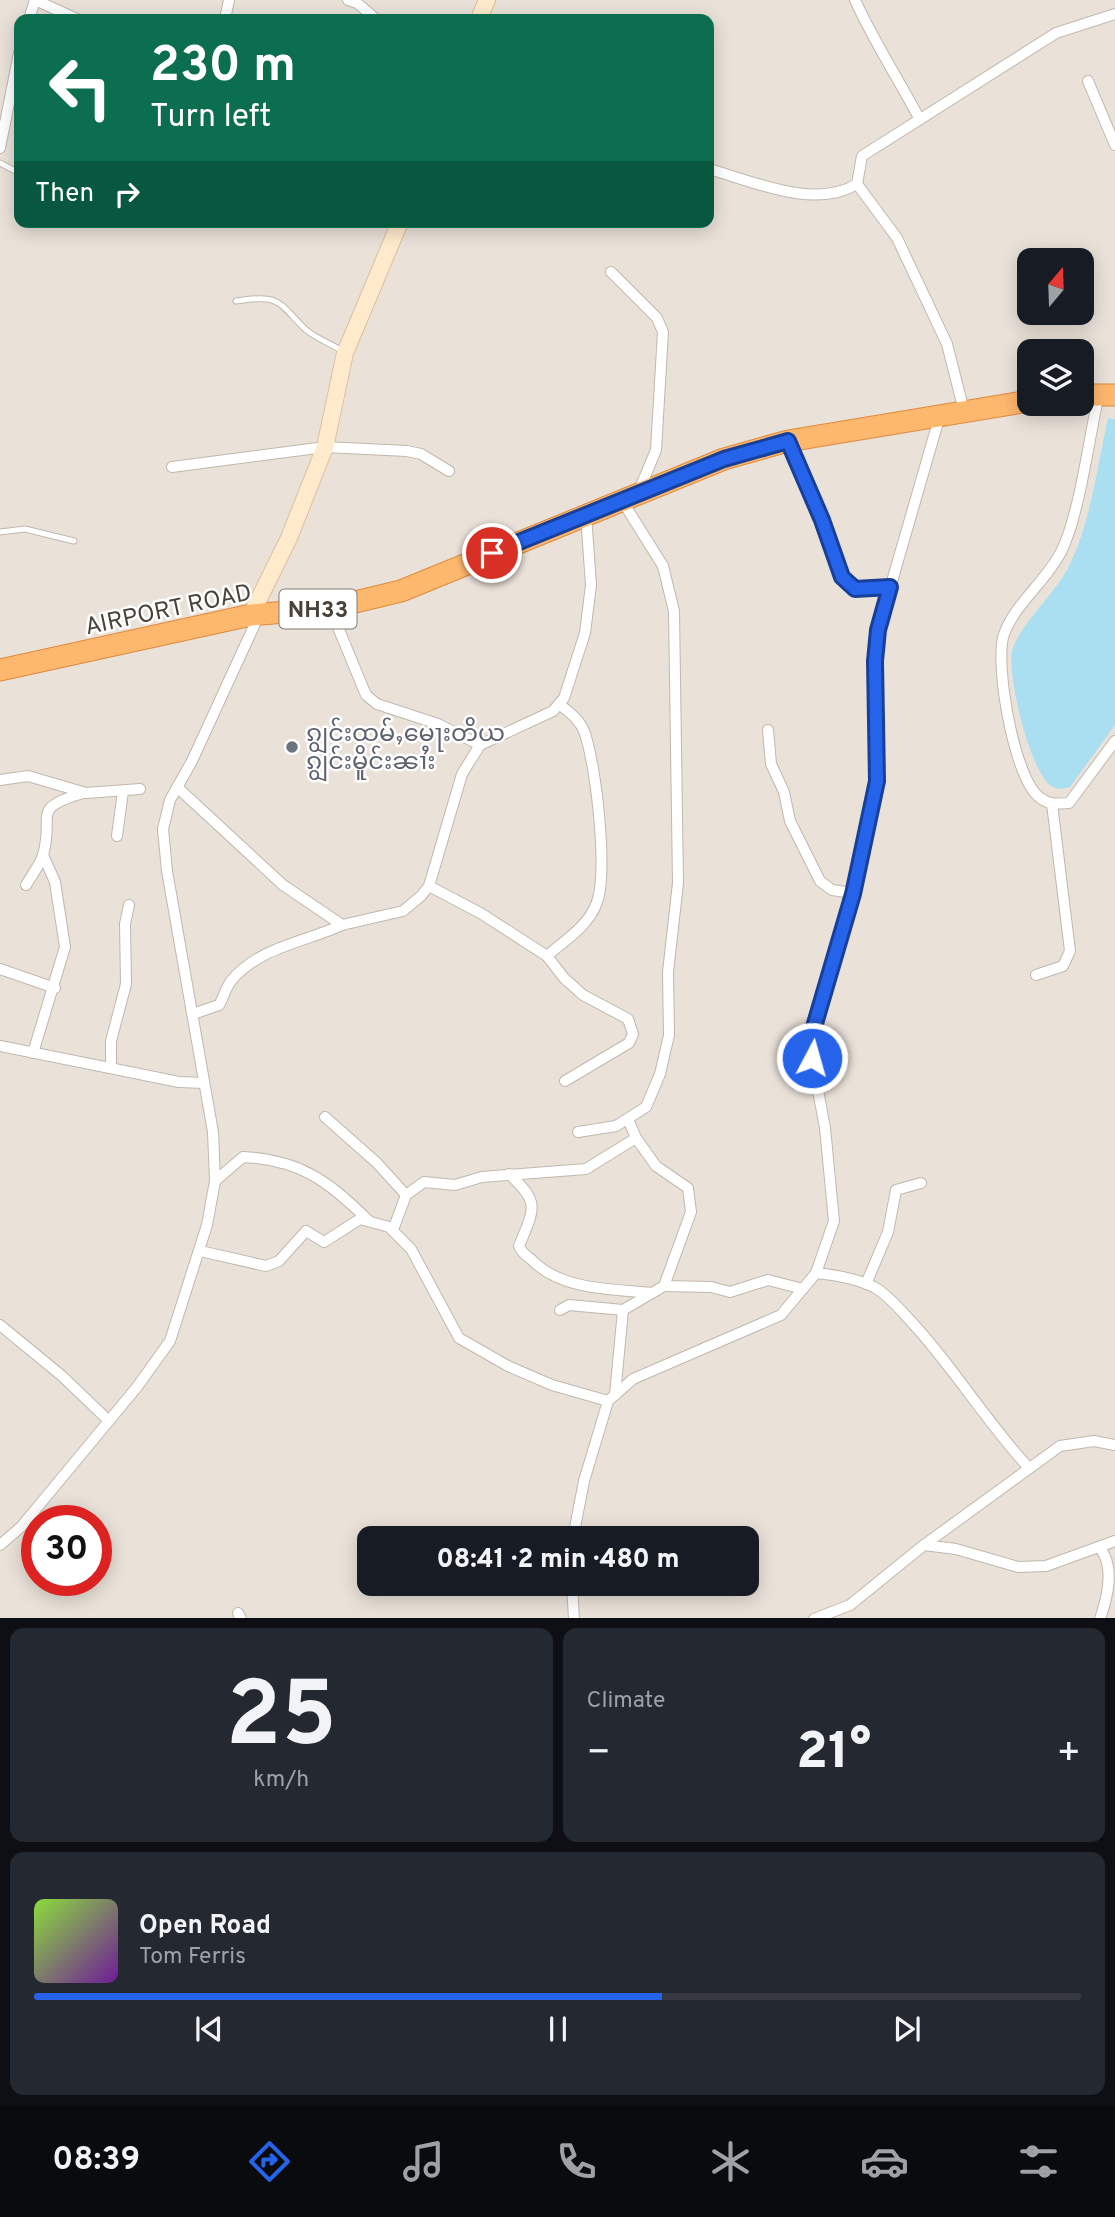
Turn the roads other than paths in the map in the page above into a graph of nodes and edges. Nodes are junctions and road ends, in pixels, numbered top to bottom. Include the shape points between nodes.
1 (35, 0) edge
2 (348, 0) edge
3 (855, 0) edge
4 (66, 14) edge
5 (370, 14) edge
6 (1115, 14) edge
7 (14, 78) edge
8 (1088, 81) dead end
9 (919, 118) junction
10 (1115, 145) edge
11 (0, 148) edge
12 (714, 170) edge
13 (857, 184) junction
14 (397, 228) edge
15 (611, 272) dead end
16 (236, 301) dead end
17 (345, 353) junction
18 (1098, 395) edge
19 (1017, 403) edge
20 (964, 411) junction
21 (940, 415) junction
22 (788, 441) junction
23 (325, 446) junction
24 (172, 467) dead end
25 (449, 471) dead end
26 (630, 496) junction
27 (586, 514) junction
28 (0, 532) edge
29 (74, 541) dead end
30 (890, 587) junction
31 (330, 608) junction
32 (255, 615) junction
33 (0, 670) edge
34 (559, 704) junction
35 (768, 730) dead end
36 (1115, 741) edge
37 (480, 746) junction
38 (0, 780) edge
39 (177, 787) junction
40 (140, 789) dead end
41 (123, 791) junction
42 (86, 793) junction
43 (1052, 804) junction
44 (117, 836) dead end
45 (43, 855) junction
46 (26, 885) dead end
47 (429, 886) junction
48 (853, 894) junction
49 (129, 905) dead end
50 (342, 925) junction
51 (547, 956) junction
52 (0, 969) edge
53 (1036, 975) dead end
54 (55, 988) junction
55 (193, 1014) junction
56 (0, 1046) edge
57 (33, 1053) junction
58 (111, 1068) junction
59 (565, 1081) dead end
60 (204, 1083) junction
61 (326, 1117) dead end
62 (628, 1119) junction
63 (578, 1132) dead end
64 (636, 1138) junction
65 (509, 1174) junction
66 (215, 1181) junction
67 (921, 1183) dead end
68 (406, 1195) junction
69 (369, 1221) junction
70 (393, 1230) junction
71 (200, 1251) junction
72 (816, 1273) junction
73 (866, 1284) junction
74 (664, 1286) junction
75 (803, 1289) junction
76 (651, 1293) junction
77 (559, 1310) dead end
78 (623, 1310) junction
79 (0, 1325) edge
80 (612, 1398) junction
81 (109, 1421) junction
82 (1115, 1445) edge
83 (1028, 1467) junction
84 (575, 1526) edge
85 (1115, 1541) edge
86 (0, 1545) edge
87 (924, 1545) junction
88 (1100, 1548) junction
89 (573, 1596) edge
90 (850, 1605) junction
91 (574, 1618) edge
92 (817, 1618) edge
93 (854, 1618) edge
94 (1100, 1618) edge

1 - 4 street
2 - 5 street
3 - 9 street
6 - 9 street via 1056,33
7 - 11 street
8 - 10 street
9 - 13 street via 862,156
12 - 13 street via 812,195 846,191
13 - 20 street via 903,250 947,344
14 - 17 street
15 - 26 street via 657,318 663,332 656,450
16 - 17 lane via 281,301 306,329
17 - 23 street
18 - 43 street via 1063,548 1048,577 1004,633 1000,659 1010,731 1025,775 1037,796
19 - 20 highway, NH33
20 - 21 highway, NH33
21 - 22 highway, NH33
21 - 30 street
22 - 26 highway, NH33 via 724,459
22 - 30 street via 842,577 855,589
23 - 24 street
23 - 25 street via 421,454
23 - 32 street
26 - 27 highway, AIRPORT ROAD / NH33
26 - 62 street via 663,566 674,611 678,883 668,972 669,1035 646,1107
27 - 31 highway, AIRPORT ROAD / NH33 via 401,591
27 - 34 street via 591,585 585,633
28 - 29 lane via 25,529
30 - 48 street via 875,661 877,781
31 - 32 highway, AIRPORT ROAD / NH33
31 - 37 street via 366,695 377,704 438,724
32 - 33 highway, AIRPORT ROAD / NH33
32 - 39 street
34 - 37 street
34 - 51 street via 583,730 593,768 602,879 587,922
35 - 48 street via 771,764 790,821 820,881 832,890
36 - 43 street via 1069,803
37 - 47 street via 462,774
38 - 42 street via 28,776
39 - 50 street via 283,885
39 - 55 street via 163,829
40 - 41 street
41 - 42 street
41 - 44 street
42 - 45 street via 56,802 47,810
43 - 53 street via 1070,951 1063,966
45 - 46 street
45 - 54 street via 55,882 65,947
47 - 50 street via 403,911
47 - 51 street
48 - 72 street via 814,1027 812,1058 825,1128 834,1221
49 - 58 street via 126,984 111,1041
50 - 55 street via 270,950 233,979 219,1005
51 - 59 street via 583,995 632,1025 633,1034 623,1048
52 - 54 street
54 - 57 street
55 - 60 street
56 - 57 street
57 - 58 street
58 - 60 street
60 - 66 street
61 - 68 street
62 - 63 street via 616,1126
62 - 64 street
64 - 65 street via 586,1169
64 - 74 street via 656,1166 688,1188 691,1212
65 - 68 street via 455,1185 424,1182
65 - 76 street via 528,1192 534,1210 519,1245 521,1252 542,1271 592,1286
66 - 69 street via 243,1157 263,1158 321,1177
66 - 71 street
67 - 73 street via 896,1190 888,1232
68 - 70 street
69 - 70 street
69 - 71 street via 360,1219 324,1242 306,1231 279,1261 265,1266
70 - 80 street via 411,1249 459,1338 541,1381
71 - 81 street via 170,1341
72 - 73 street via 846,1276
72 - 75 street
73 - 83 street via 933,1343 998,1434
74 - 75 street via 730,1292 768,1280
74 - 76 street
75 - 80 street via 781,1315 634,1378
76 - 78 street
77 - 78 street via 569,1305
78 - 80 street
79 - 81 street
80 - 84 street via 584,1481
81 - 86 street via 21,1527
82 - 83 street via 1094,1441 1060,1446
83 - 87 street
85 - 88 street
87 - 88 street via 1018,1567 1046,1566
87 - 90 street
88 - 94 street via 1110,1567
89 - 91 street
90 - 92 street
90 - 93 street

